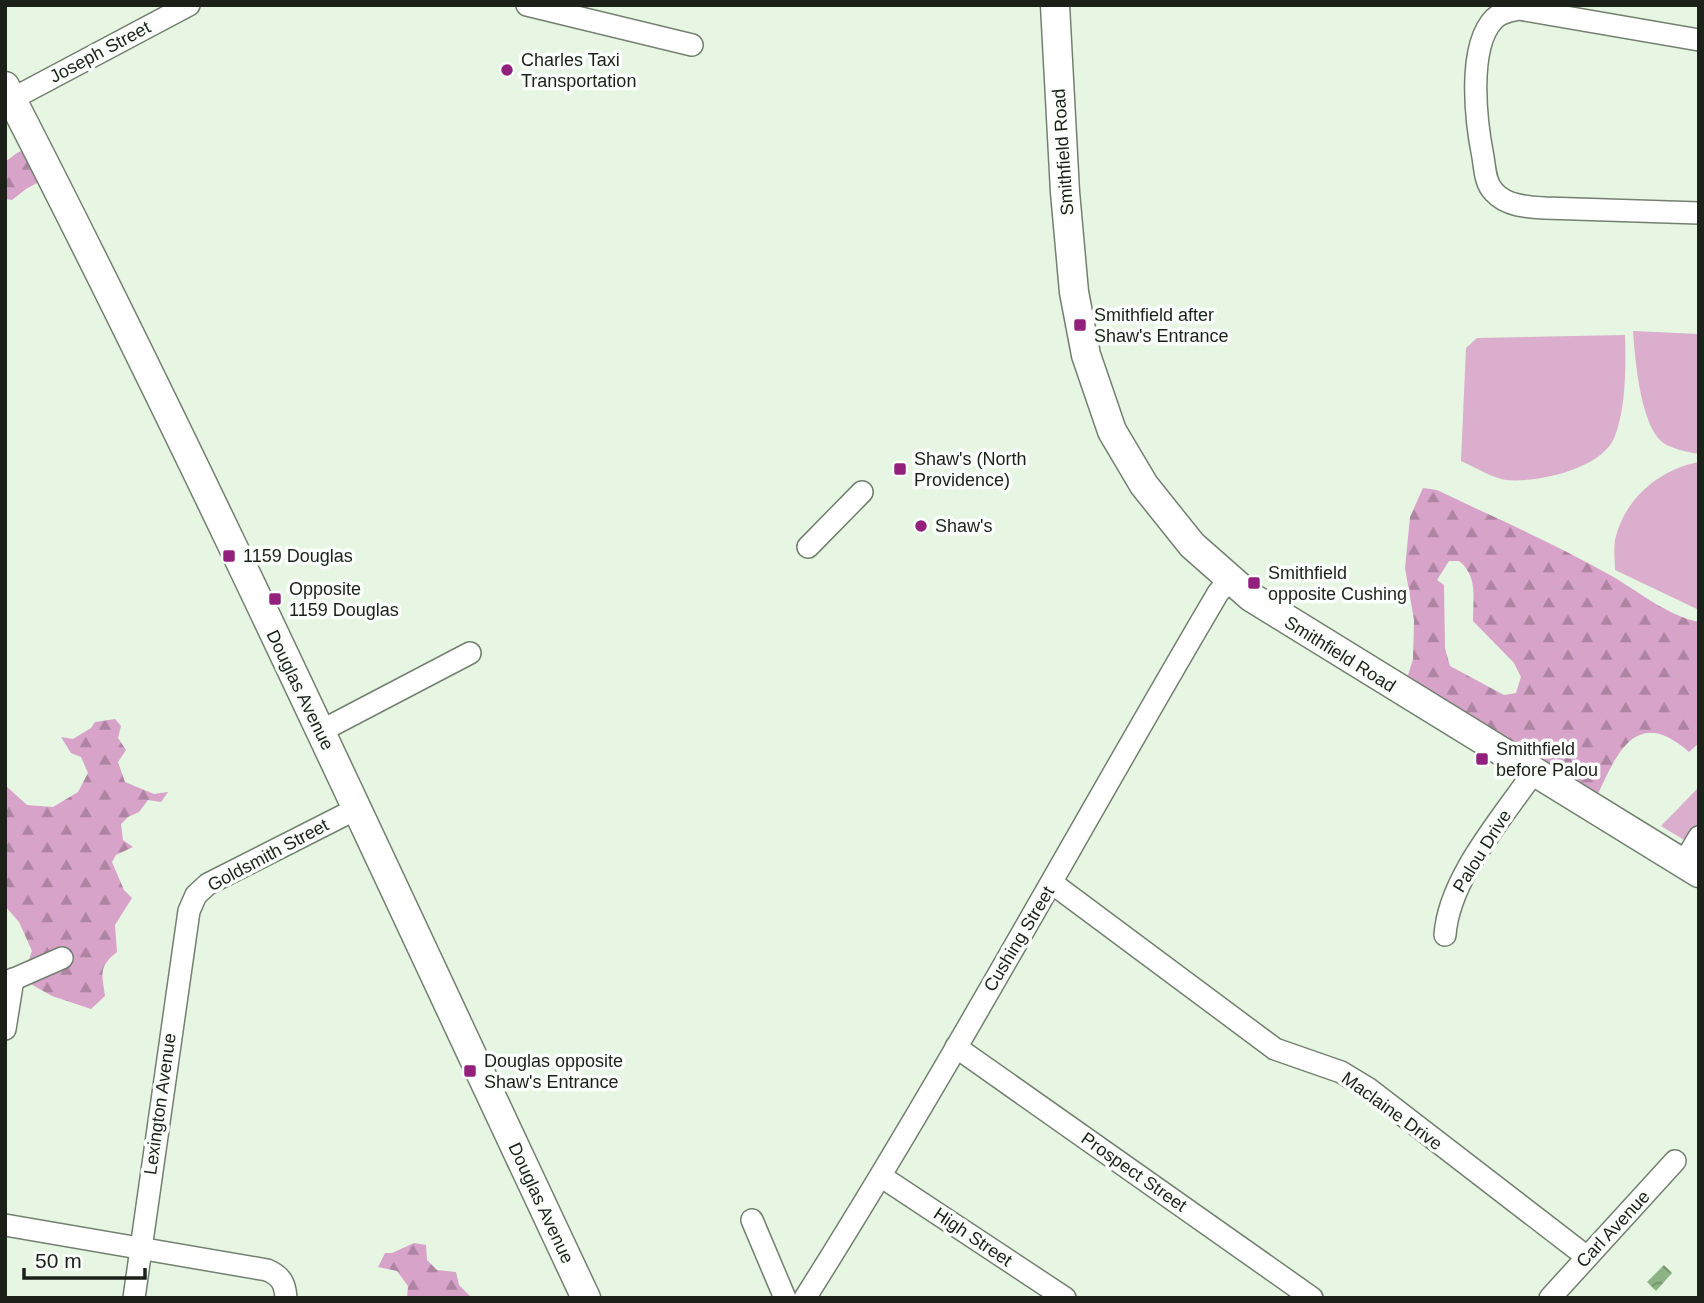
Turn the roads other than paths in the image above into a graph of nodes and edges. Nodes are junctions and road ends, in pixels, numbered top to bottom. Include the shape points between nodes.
1 (189, 5) edge
2 (527, 5) edge
3 (1055, 5) edge
4 (155, 13) edge
5 (1593, 13) edge
6 (1699, 40) edge
7 (692, 45) dead end
8 (9, 92) edge
9 (1699, 213) edge
10 (862, 492) dead end
11 (808, 547) dead end
12 (1230, 579) junction
13 (470, 653) dead end
14 (321, 731) junction
15 (1533, 773) junction
16 (356, 809) junction
17 (1699, 837) edge
18 (1691, 868) edge
19 (1052, 883) junction
20 (189, 911) joint
21 (1445, 935) dead end
22 (62, 958) dead end
23 (9, 981) edge
24 (5, 1029) edge
25 (956, 1047) junction
26 (1675, 1161) dead end
27 (882, 1177) junction
28 (751, 1220) dead end
29 (5, 1225) edge
30 (140, 1249) junction
31 (1587, 1257) junction
32 (134, 1298) edge
33 (286, 1298) edge
34 (586, 1298) edge
35 (785, 1298) edge
36 (805, 1298) edge
37 (1065, 1298) edge
38 (1312, 1298) edge
39 (1550, 1298) edge

1 - 4 street, Joseph Street
2 - 7 street
3 - 12 main road, Smithfield Road via 1065,192 1074,292 1086,355 1112,431 1144,485 1192,545
4 - 8 street, Joseph Street
5 - 6 street
5 - 9 street via 1519,9 1504,12 1488,28 1474,93 1488,184 1503,200 1529,207
8 - 14 main road, Douglas Avenue
10 - 11 street
12 - 15 main road, Smithfield Road via 1312,637
12 - 19 street, Cushing Street via 1146,715
13 - 14 street
14 - 16 main road, Douglas Avenue
15 - 18 main road, Smithfield Road
15 - 21 street, Palou Drive via 1457,888 1446,916
16 - 20 street, Goldsmith Street via 208,884
16 - 34 main road, Douglas Avenue
17 - 18 street
19 - 25 street, Cushing Street
19 - 31 street, Maclaine Drive via 1275,1049 1341,1072 1369,1089
20 - 30 street, Lexington Avenue
22 - 23 street
23 - 24 street
25 - 27 street, Cushing Street
25 - 38 street, Prospect Street
26 - 31 street, Carl Avenue
27 - 36 street, Cushing Street
27 - 37 street, High Street
28 - 35 street
29 - 30 street
30 - 32 street, Lexington Avenue
30 - 33 street via 267,1270 278,1274
31 - 39 street, Carl Avenue

